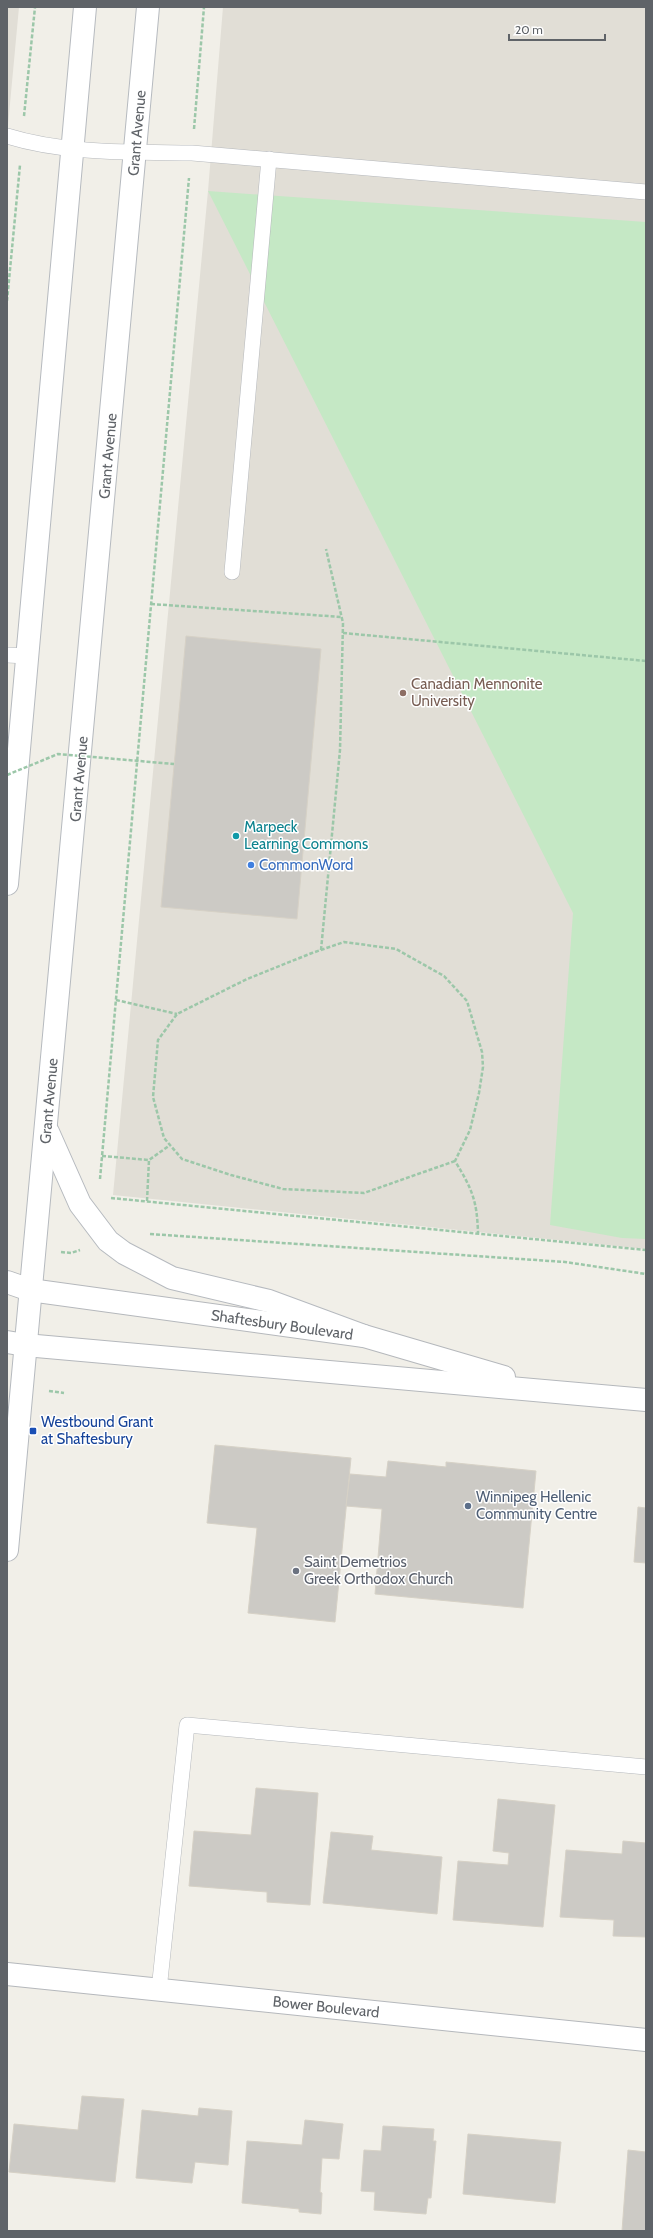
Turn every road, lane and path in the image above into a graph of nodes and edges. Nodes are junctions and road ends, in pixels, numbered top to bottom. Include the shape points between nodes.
1 (85, 7) edge
2 (148, 7) edge
3 (204, 7) edge
4 (7, 136) edge
5 (73, 148) junction
6 (135, 152) junction
7 (192, 153) junction
8 (269, 159) junction
9 (646, 192) edge
10 (326, 549) dead end
11 (232, 572) dead end
12 (151, 604) junction
13 (342, 617) junction
14 (343, 633) junction
15 (17, 656) edge
16 (646, 660) edge
17 (174, 764) dead end
18 (7, 775) edge
19 (7, 884) edge
20 (321, 950) junction
21 (116, 1000) junction
22 (177, 1014) junction
23 (47, 1130) junction
24 (170, 1145) junction
25 (102, 1156) junction
26 (149, 1160) junction
27 (455, 1161) junction
28 (100, 1183) dead end
29 (106, 1197) dead end
30 (148, 1201) junction
31 (478, 1233) junction
32 (108, 1241) junction
33 (34, 1250) junction
34 (646, 1250) edge
35 (646, 1274) edge
36 (7, 1282) edge
37 (30, 1290) junction
38 (364, 1336) junction
39 (16, 1344) edge
40 (551, 1390) junction
41 (646, 1400) edge
42 (7, 1550) edge
43 (646, 1767) edge
44 (7, 1974) edge
45 (159, 1990) junction
46 (646, 2040) edge

1 - 5 main road
2 - 6 main road, Grant Avenue
3 - 7 path
4 - 5 lane via 22,141
5 - 6 lane
5 - 15 main road
6 - 7 lane
6 - 23 main road, Grant Avenue
7 - 8 lane
7 - 12 path
8 - 9 lane
8 - 11 lane
10 - 13 path
12 - 13 path
12 - 21 path
13 - 14 path
14 - 16 path
14 - 20 path via 340,750
15 - 19 main road
17 - 18 path, bridge via 58,754
20 - 22 path via 247,979
20 - 27 path via 344,942 396,949 444,976 467,1001 482,1052 483,1067 470,1130
21 - 22 path
21 - 25 path
22 - 24 path via 158,1040 153,1097 164,1138
23 - 32 main road via 80,1204
23 - 33 main road, Grant Avenue
24 - 26 path
24 - 27 path via 182,1159 283,1189 364,1193
25 - 26 path
25 - 28 path
26 - 30 path
27 - 31 path via 477,1206
29 - 30 path
30 - 31 path
31 - 34 path
32 - 33 path via 71,1252
32 - 35 path via 132,1232 565,1262
32 - 38 main road via 148,1267 172,1278 270,1301
33 - 37 main road, Grant Avenue
36 - 37 main road, Shaftesbury Boulevard
37 - 38 main road, Shaftesbury Boulevard
37 - 39 main road, Grant Avenue
38 - 40 main road, Shaftesbury Boulevard
39 - 40 main road, Shaftesbury Boulevard
39 - 42 main road, Grant Avenue
40 - 41 main road, Shaftesbury Boulevard
43 - 45 lane via 187,1725
44 - 45 main road, Bower Boulevard
45 - 46 main road, Bower Boulevard

